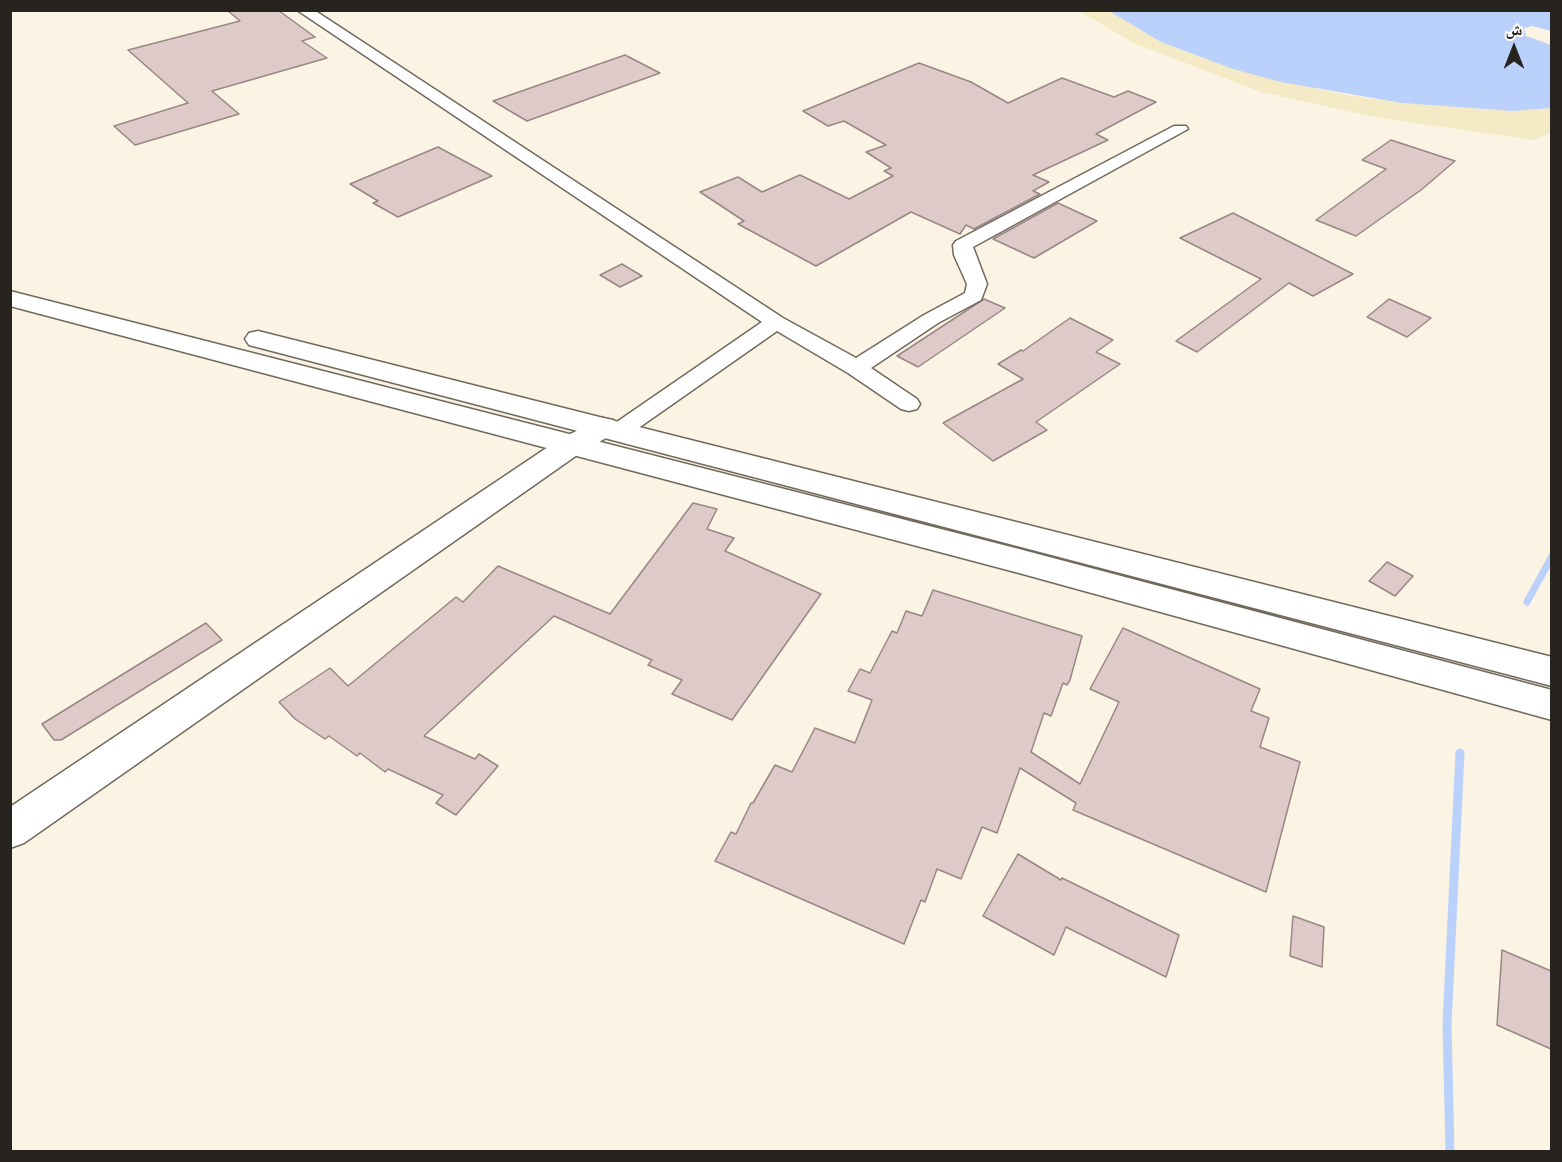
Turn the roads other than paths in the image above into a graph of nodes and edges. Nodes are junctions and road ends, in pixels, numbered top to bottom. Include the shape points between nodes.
1 (304, 10) edge
2 (1180, 129) dead end
3 (10, 280) edge
4 (10, 298) edge
5 (776, 322) junction
6 (856, 368) junction
7 (909, 404) dead end
8 (611, 429) junction
9 (570, 446) junction
10 (1551, 672) edge
11 (1551, 705) edge
12 (10, 830) edge

1 - 5 street
2 - 6 street via 963,246 977,284 974,296
3 - 8 main road
4 - 9 main road
5 - 6 street
5 - 8 street
6 - 7 street
8 - 9 main road
8 - 10 main road
9 - 11 main road via 1030,564
9 - 12 main road

